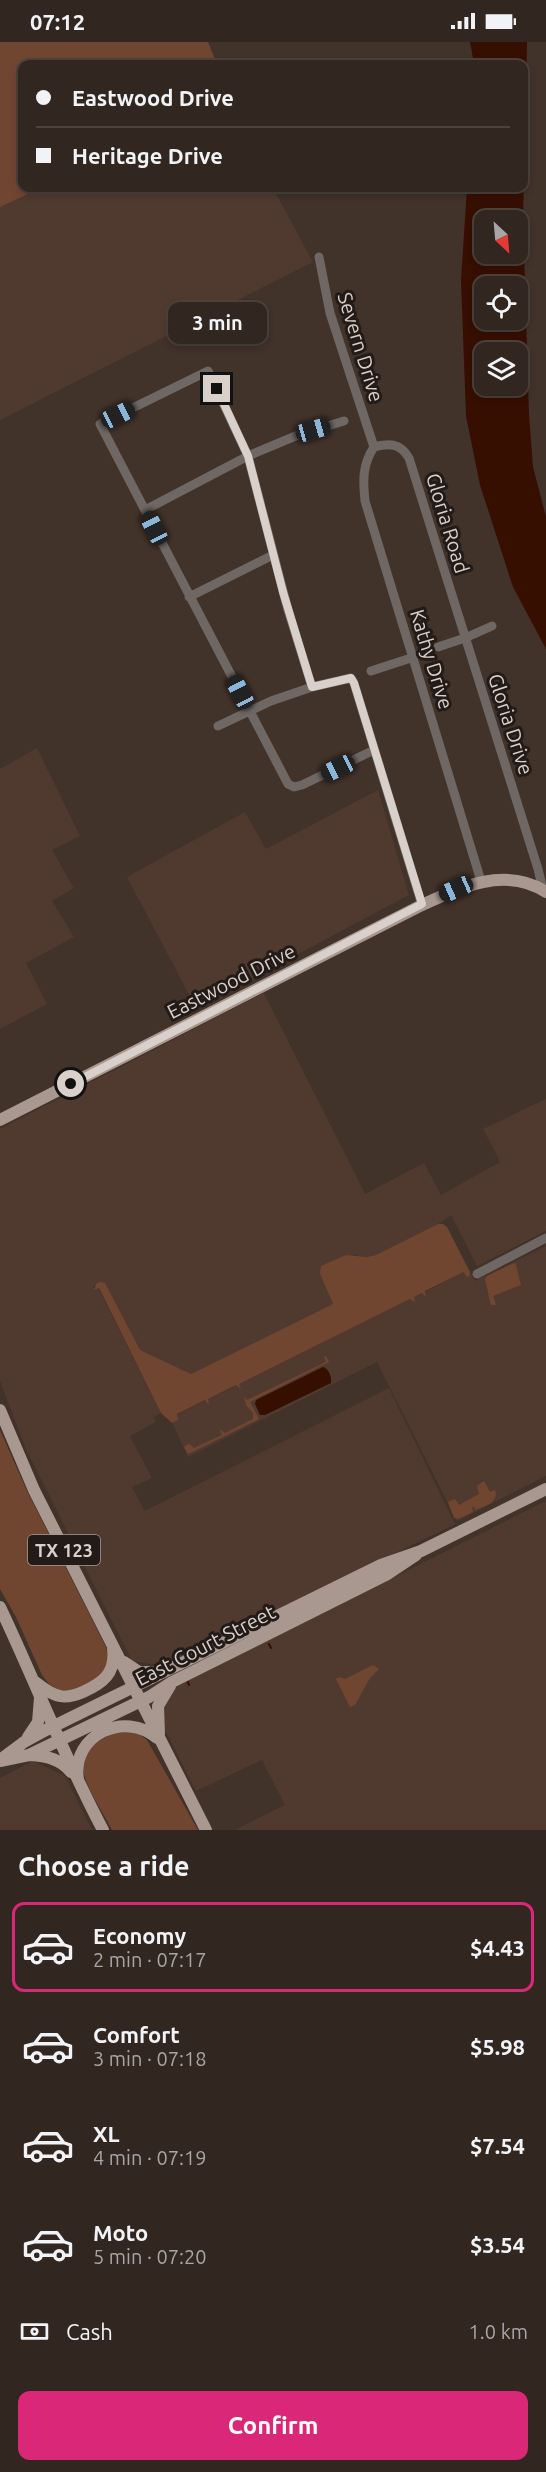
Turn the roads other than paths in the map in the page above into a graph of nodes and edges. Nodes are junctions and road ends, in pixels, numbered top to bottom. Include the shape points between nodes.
1 (319, 257) dead end
2 (344, 421) dead end
3 (374, 447) junction
4 (248, 456) junction
5 (145, 510) junction
6 (273, 555) junction
7 (189, 597) junction
8 (492, 626) dead end
9 (465, 638) junction
10 (438, 647) dead end
11 (411, 658) junction
12 (371, 671) dead end
13 (312, 687) junction
14 (249, 710) junction
15 (218, 726) dead end
16 (374, 750) junction
17 (481, 881) junction
18 (544, 891) edge
19 (422, 904) junction
20 (0, 1120) edge
21 (546, 1238) edge
22 (477, 1274) dead end
23 (0, 1410) edge
24 (546, 1489) edge
25 (0, 1607) edge
26 (111, 1642) junction
27 (121, 1660) junction
28 (170, 1677) junction
29 (32, 1679) junction
30 (135, 1687) junction
31 (39, 1694) junction
32 (141, 1700) junction
33 (54, 1727) junction
34 (58, 1740) junction
35 (160, 1741) junction
36 (24, 1742) junction
37 (29, 1755) junction
38 (0, 1761) edge
39 (77, 1781) junction
40 (103, 1830) edge
41 (206, 1830) edge

1 - 3 street, Severn Drive via 330,313
2 - 4 street
3 - 9 street, Gloria Road via 398,446 409,458
3 - 11 street, Kathy Drive via 364,468 365,501
4 - 5 street
4 - 5 street via 208,371 100,424
4 - 6 street
5 - 7 street
6 - 7 street
6 - 13 street
7 - 14 street
8 - 9 street
9 - 10 street
9 - 18 street, Gloria Drive
11 - 12 street
11 - 17 street, Kathy Drive
13 - 14 street
13 - 16 street via 351,678
14 - 15 street
14 - 16 street via 281,773 294,787
16 - 19 street
17 - 18 main road via 505,880
17 - 19 main road, Eastwood Drive
19 - 20 main road, Eastwood Drive
21 - 22 street
23 - 26 main road, TX 123 via 34,1490
24 - 28 main road, East Court Street via 421,1551 381,1565
25 - 29 main road
26 - 27 main road, TX 123
26 - 29 main road via 114,1659 109,1675 77,1695 59,1696
27 - 28 main road via 140,1672
27 - 30 main road, TX 123
28 - 30 main road, East Court Street
28 - 32 main road, East Court Street
28 - 35 main road via 158,1706
29 - 31 main road
30 - 32 main road, TX 123
30 - 33 main road, East Court Street
31 - 33 main road
31 - 36 main road via 38,1722
32 - 34 main road, East Court Street
32 - 35 main road, TX 123
33 - 34 main road
33 - 36 main road, East Court Street
34 - 37 main road, East Court Street
34 - 39 main road
35 - 39 main road via 136,1725 103,1733 80,1753
35 - 41 main road, TX 123
36 - 38 main road, East Court Street
37 - 38 main road, East Court Street
37 - 39 main road via 61,1762
39 - 40 main road

